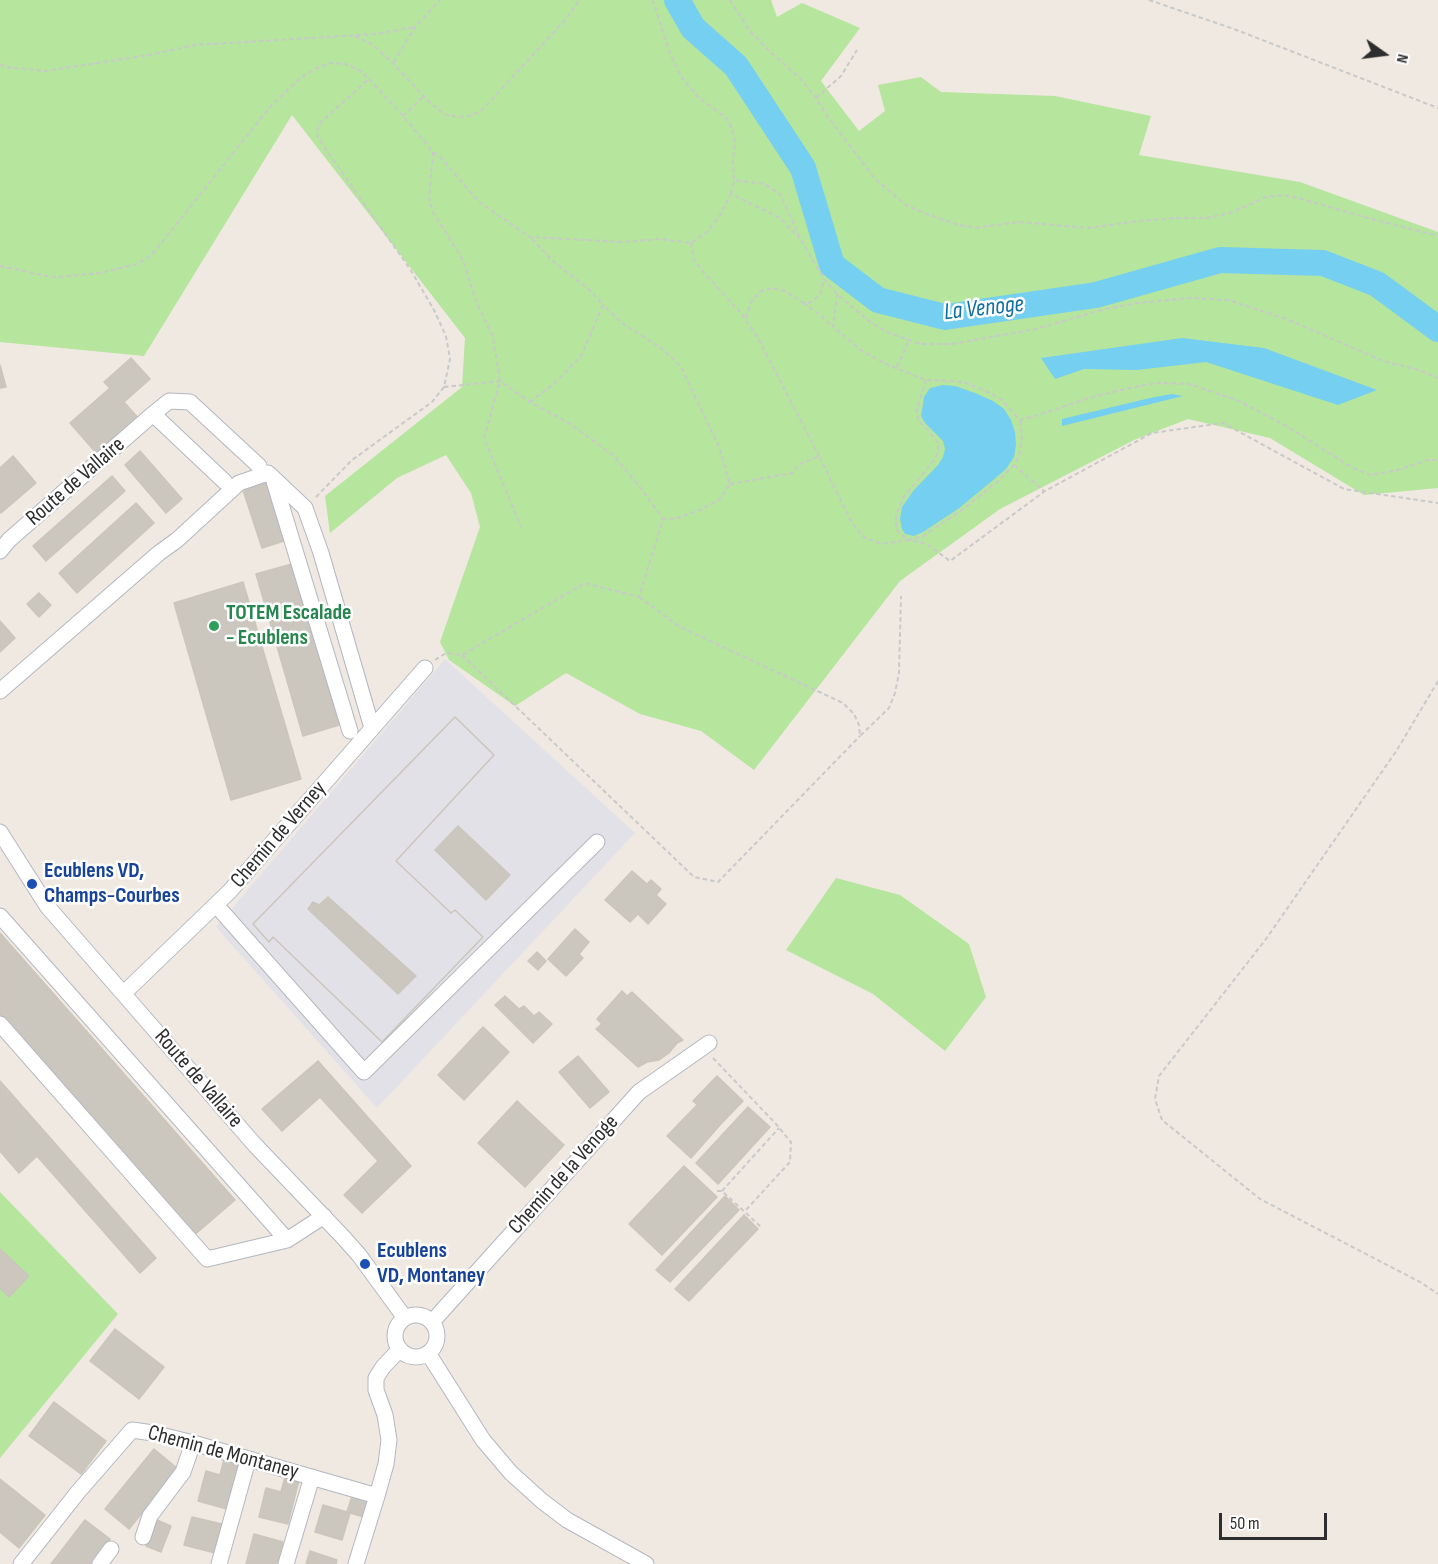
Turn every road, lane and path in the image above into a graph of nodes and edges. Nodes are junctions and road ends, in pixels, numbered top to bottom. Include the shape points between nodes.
1 (440, 0) edge
2 (579, 0) edge
3 (652, 0) edge
4 (730, 0) edge
5 (1149, 0) edge
6 (415, 27) junction
7 (353, 36) junction
8 (857, 50) dead end
9 (393, 63) junction
10 (0, 64) edge
11 (369, 79) junction
12 (424, 96) junction
13 (816, 98) junction
14 (1438, 108) edge
15 (403, 116) junction
16 (433, 152) junction
17 (734, 180) junction
18 (731, 195) junction
19 (1438, 236) edge
20 (530, 237) junction
21 (801, 240) junction
22 (691, 243) junction
23 (0, 266) edge
24 (824, 279) junction
25 (837, 294) junction
26 (802, 303) junction
27 (603, 305) junction
28 (745, 320) junction
29 (833, 327) junction
30 (909, 340) junction
31 (896, 369) junction
32 (1438, 378) edge
33 (926, 380) junction
34 (500, 381) junction
35 (444, 387) junction
36 (530, 402) junction
37 (153, 414) junction
38 (1020, 420) junction
39 (819, 456) junction
40 (1438, 460) edge
41 (259, 465) dead end
42 (1014, 465) junction
43 (273, 478) junction
44 (225, 482) dead end
45 (730, 483) junction
46 (1045, 491) junction
47 (1438, 503) edge
48 (305, 508) junction
49 (663, 519) junction
50 (521, 527) dead end
51 (909, 540) junction
52 (0, 551) edge
53 (901, 596) dead end
54 (639, 597) junction
55 (336, 604) junction
56 (314, 611) junction
57 (462, 655) junction
58 (425, 668) joint
59 (1438, 681) edge
60 (0, 691) edge
61 (372, 728) junction
62 (351, 731) dead end
63 (860, 736) junction
64 (0, 832) edge
65 (597, 842) dead end
66 (216, 904) junction
67 (0, 916) edge
68 (124, 993) junction
69 (0, 1024) edge
70 (706, 1045) joint
71 (779, 1128) junction
72 (717, 1191) dead end
73 (723, 1191) junction
74 (745, 1211) junction
75 (324, 1216) junction
76 (761, 1227) dead end
77 (287, 1240) junction
78 (1438, 1294) edge
79 (405, 1318) junction
80 (432, 1322) junction
81 (400, 1349) junction
82 (428, 1353) junction
83 (193, 1443) junction
84 (248, 1460) junction
85 (312, 1477) junction
86 (377, 1496) junction
87 (143, 1538) dead end
88 (111, 1549) dead end
89 (21, 1564) edge
90 (100, 1564) edge
91 (219, 1564) edge
92 (286, 1564) edge
93 (356, 1564) edge
94 (646, 1564) edge

1 - 6 path
2 - 12 path via 566,20 481,111 457,117 444,114
3 - 17 path via 669,54 682,78 732,128
4 - 13 path via 750,31
5 - 14 path
6 - 7 path
6 - 9 path
7 - 9 path via 373,45
7 - 10 path via 195,45 45,71
8 - 13 path via 841,76
9 - 12 path
11 - 15 path
11 - 23 path via 359,69 331,63 300,78 269,108 146,259 100,273 58,277
11 - 35 path via 321,122 318,138 410,269 434,310 446,336 450,359
12 - 15 path
13 - 19 path via 875,179 906,205 959,225 975,228 1018,222 1089,228 1206,218 1282,195
15 - 16 path
16 - 20 path via 479,202
16 - 34 path via 429,199 463,260 493,337
17 - 18 path
17 - 21 path via 764,184 780,194
18 - 21 path via 780,218
18 - 22 path via 707,232
20 - 22 path
20 - 27 path
21 - 24 path
22 - 28 path via 694,260
24 - 25 path
24 - 26 path via 814,300
25 - 29 path
25 - 30 path via 870,322
26 - 28 path via 787,292 773,288 761,291 751,302
26 - 29 path
27 - 36 path via 580,356
27 - 45 path via 681,367 719,447
28 - 39 path
29 - 31 path via 862,351
30 - 31 path
30 - 32 path via 952,345 1137,303 1190,298 1228,300 1289,320 1383,361
31 - 33 path
33 - 38 path via 966,383 984,390 1002,400
33 - 51 path via 916,412 938,443 938,452 903,498 896,515 896,528
34 - 35 path
34 - 36 path
34 - 50 path via 484,438
35 - 48 path via 432,402 352,460
36 - 49 path via 569,423 614,456
37 - 41 street, Route de Vallaire via 169,400 190,402
37 - 44 street
37 - 52 street, Route de Vallaire
38 - 40 path via 1125,389 1190,384 1239,401 1371,475
38 - 42 path via 1020,452
39 - 45 path via 798,465 793,473
39 - 51 path via 852,523 865,538 882,544
42 - 46 path
42 - 51 path via 963,509 923,536
43 - 48 street
43 - 56 street
43 - 60 street via 268,473 239,483
45 - 49 path via 720,499 702,509
46 - 47 path via 1152,433 1223,423 1344,489
46 - 51 path via 950,561 927,544
48 - 55 street
49 - 54 path
53 - 63 path via 895,693 889,708
54 - 57 path via 585,583
54 - 63 path via 680,627 843,703 854,714
55 - 56 street
55 - 61 street
56 - 62 street
57 - 58 path via 446,653
57 - 63 path via 694,877 718,882
58 - 61 street, Chemin de Verney
59 - 78 path via 1397,750 1266,939 1160,1076 1155,1099 1162,1120 1260,1199
61 - 66 street, Chemin de Verney
64 - 68 street, Route de Vallaire via 47,906
65 - 66 street via 364,1072
66 - 68 street, Chemin de Verney
67 - 77 street
68 - 75 street, Route de Vallaire via 255,1145
69 - 77 street via 207,1259
70 - 71 path
70 - 80 street, Chemin de la Venoge via 639,1092
71 - 73 path
71 - 74 path via 791,1142 790,1162
72 - 73 path
73 - 74 path
74 - 76 path
75 - 77 street
75 - 79 street, Route de Vallaire via 359,1255
79 - 80 street via 422,1316
79 - 81 street via 396,1330
80 - 82 street via 437,1340
81 - 82 street via 414,1356
81 - 86 street via 376,1378 389,1440
82 - 94 street via 483,1440 511,1473 567,1520
83 - 84 street, Chemin de Montaney
83 - 87 street via 183,1472 150,1516
83 - 89 street, Chemin de Montaney via 132,1430
84 - 85 street, Chemin de Montaney
84 - 91 street
85 - 86 street, Chemin de Montaney
85 - 92 street
86 - 93 street
88 - 90 street

